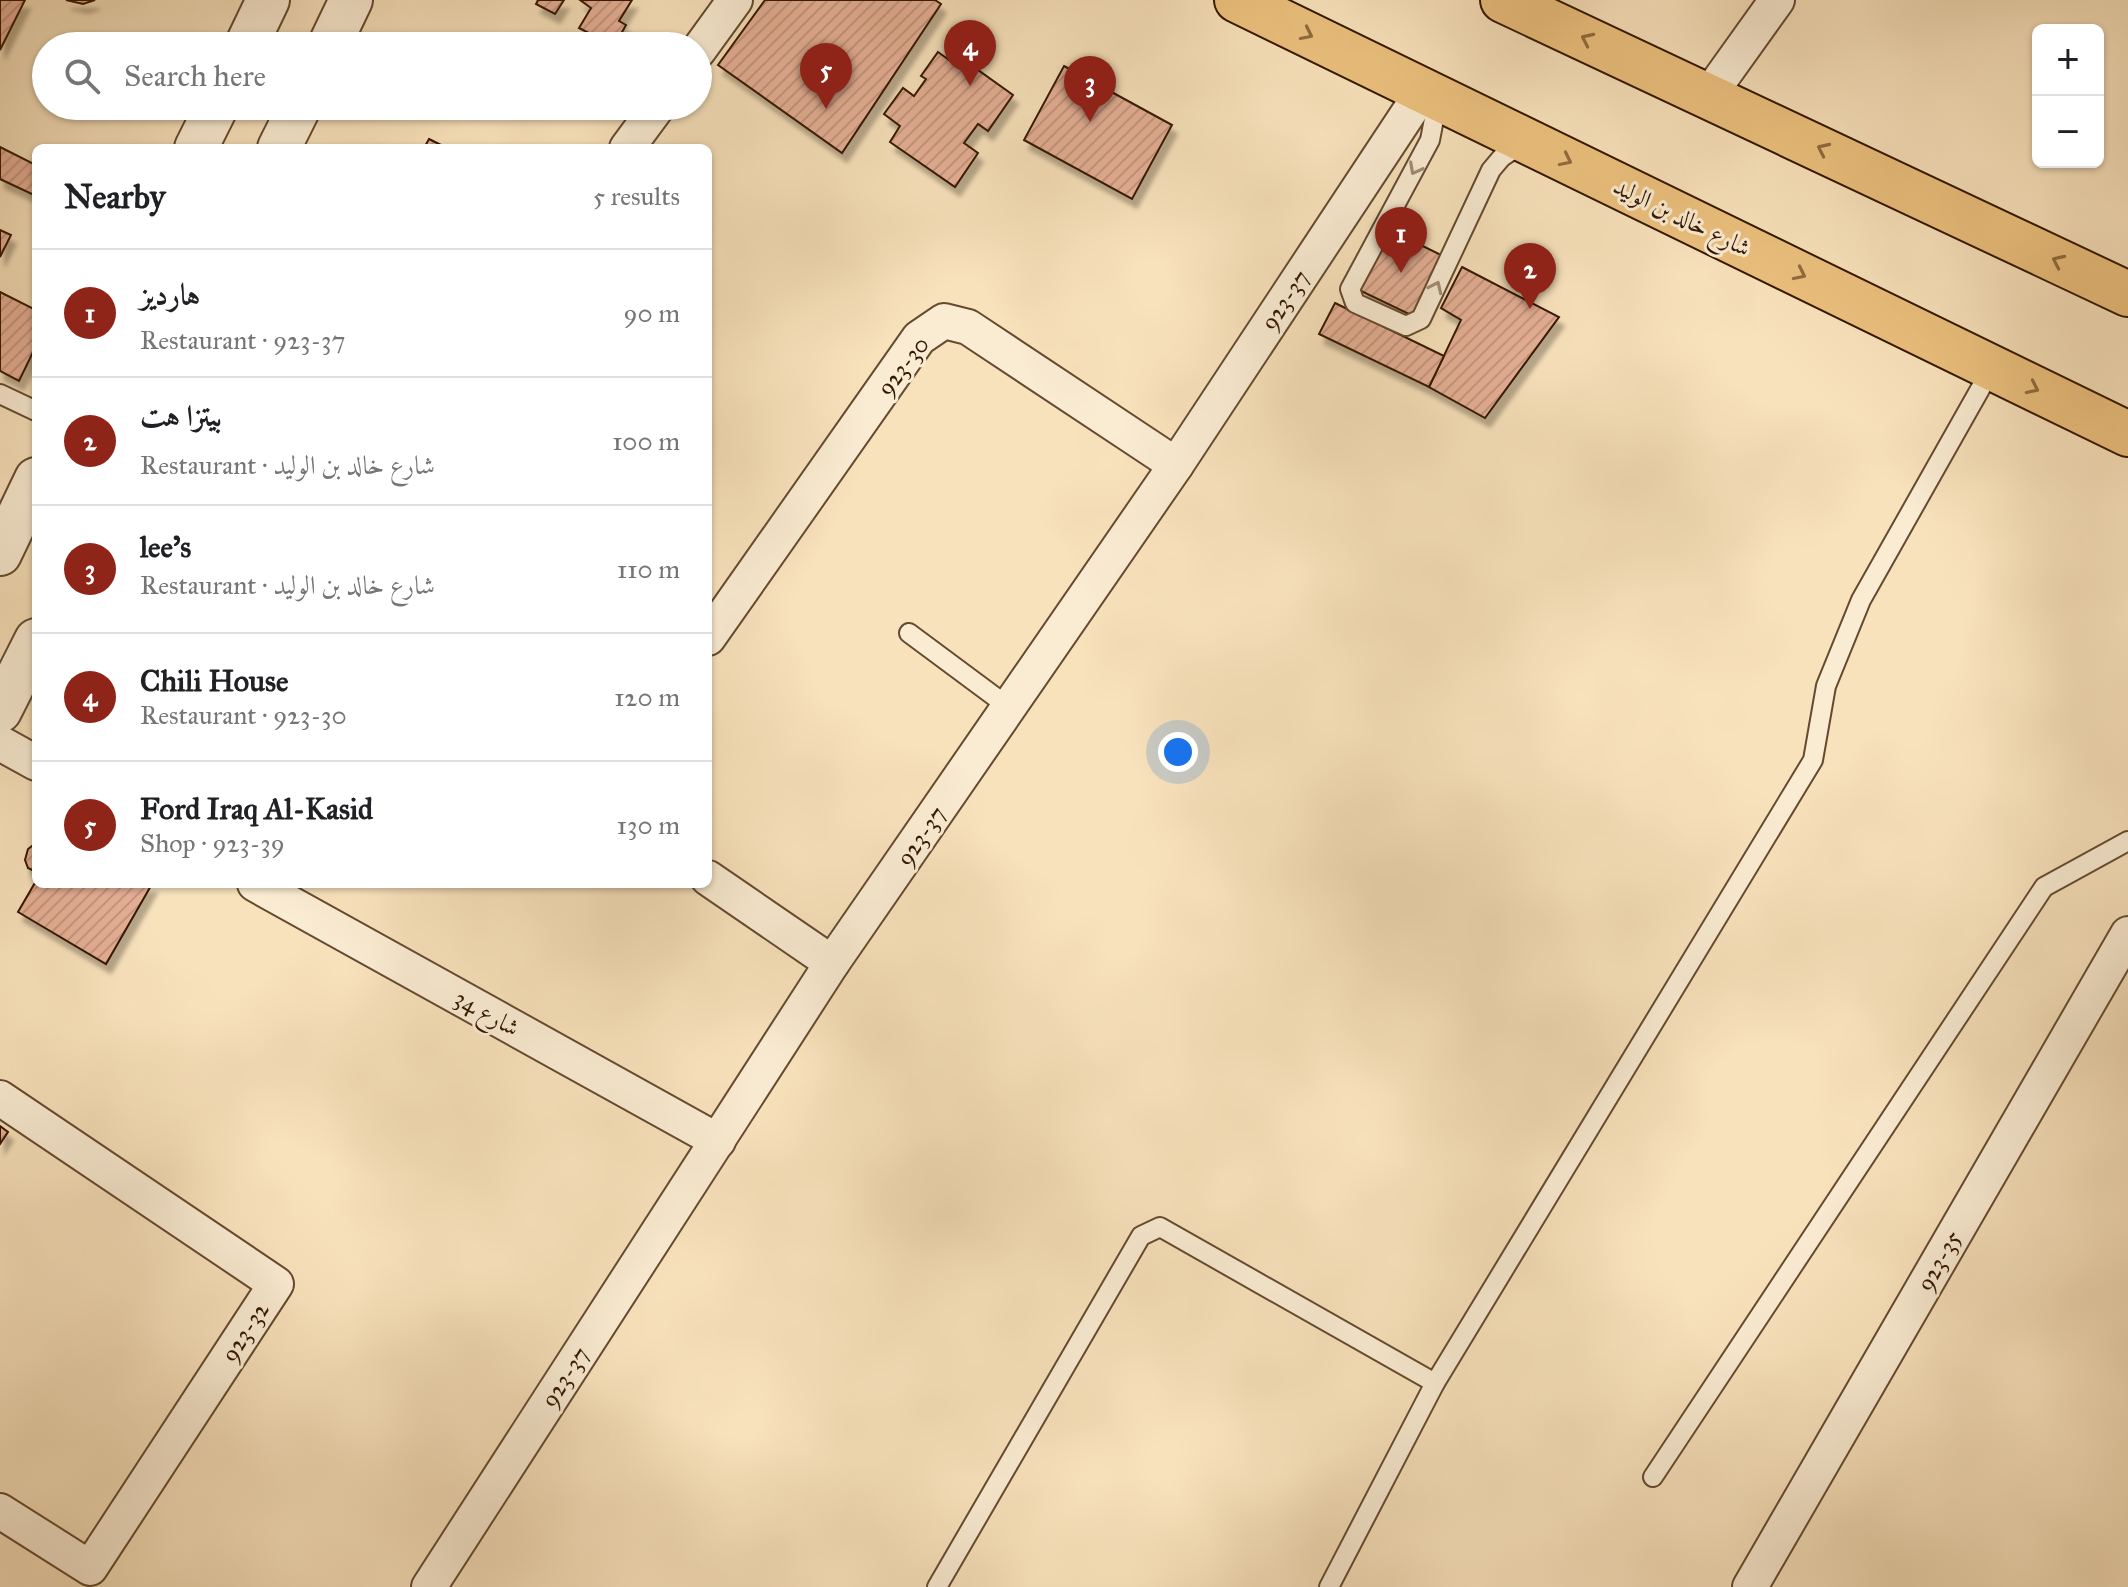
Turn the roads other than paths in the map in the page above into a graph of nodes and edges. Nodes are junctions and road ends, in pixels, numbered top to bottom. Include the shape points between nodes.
1 (351, 0) edge
2 (735, 0) edge
3 (1237, 0) edge
4 (1503, 0) edge
5 (1777, 0) edge
6 (336, 32) edge
7 (712, 32) edge
8 (1428, 93) junction
9 (1709, 95) junction
10 (210, 120) edge
11 (293, 120) edge
12 (648, 120) edge
13 (1527, 141) junction
14 (198, 144) edge
15 (281, 144) edge
16 (630, 144) edge
17 (2128, 294) edge
18 (1992, 368) junction
19 (0, 394) edge
20 (32, 409) edge
21 (2128, 434) edge
22 (1176, 465) junction
23 (32, 487) edge
24 (0, 554) edge
25 (712, 632) edge
26 (909, 633) dead end
27 (32, 648) edge
28 (1010, 708) junction
29 (0, 711) edge
30 (0, 743) edge
31 (32, 761) edge
32 (2128, 841) edge
33 (712, 881) edge
34 (262, 888) edge
35 (2128, 934) edge
36 (832, 963) junction
37 (0, 1098) edge
38 (718, 1141) junction
39 (1435, 1383) junction
40 (1653, 1477) dead end
41 (0, 1511) edge
42 (1760, 1584) edge
43 (429, 1587) edge
44 (937, 1587) edge
45 (1329, 1587) edge

1 - 6 street
2 - 7 street
3 -> 8 main road, شارع خالد بن الوليد
9 -> 4 main road
5 - 9 street
8 - 13 main road, شارع خالد بن الوليد
8 -> 13 lane via 1435,114 1430,140 1350,289 1355,303 1406,326 1421,319 1491,170
8 - 22 street, 923-37
17 -> 9 main road
10 - 14 street
11 - 15 street
12 - 16 street
13 -> 18 main road, شارع خالد بن الوليد
18 -> 21 main road, شارع خالد بن الوليد
18 - 39 lane via 1861,600 1826,686 1813,760
19 - 20 lane
22 - 25 street, 923-30 via 968,327 944,321 919,338
22 - 28 street, 923-37
23 - 24 street
26 - 28 lane
27 - 29 street
28 - 36 street, 923-37
30 - 31 street
32 - 40 lane via 2044,887
33 - 36 street
34 - 38 street, شارع 34
35 - 42 street, 923-35
36 - 38 street, 923-37
37 - 41 street, 923-32 via 276,1284 90,1568
38 - 43 street, 923-37
39 - 44 lane via 1160,1227 1141,1236
39 - 45 lane

